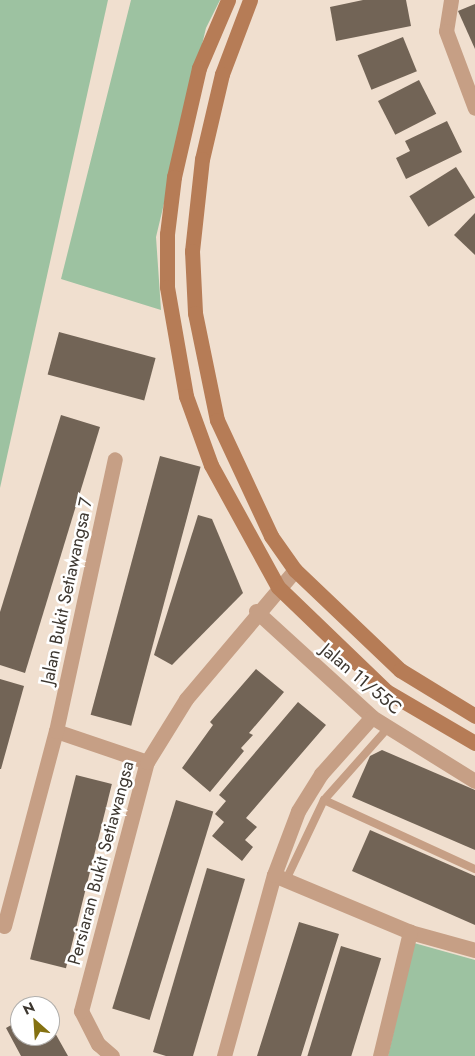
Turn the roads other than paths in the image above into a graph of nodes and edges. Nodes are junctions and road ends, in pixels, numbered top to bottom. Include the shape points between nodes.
1 (228, 0) edge
2 (250, 0) edge
3 (451, 0) edge
4 (475, 108) edge
5 (115, 459) dead end
6 (295, 570) junction
7 (278, 587) junction
8 (256, 612) junction
9 (475, 716) edge
10 (372, 717) junction
11 (388, 728) junction
12 (56, 731) junction
13 (475, 744) edge
14 (147, 762) junction
15 (475, 781) edge
16 (324, 800) junction
17 (475, 869) edge
18 (280, 878) junction
19 (4, 926) dead end
20 (410, 932) junction
21 (475, 950) edge
22 (112, 1056) edge
23 (224, 1056) edge
24 (380, 1056) edge

1 - 7 street via 199,68 174,177 167,287 186,396 196,427 255,552
2 - 6 street via 222,74 202,158 192,251 194,312 208,387 231,456 272,536
3 - 4 street via 446,31
5 - 12 street, Jalan Bukit Setiawangsa 7
6 - 7 street, Persiaran Bukit Setiawangsa
6 - 9 street via 400,670
7 - 8 street, Persiaran Bukit Setiawangsa
7 - 13 street via 386,691
8 - 10 street, Jalan 11/55C
8 - 14 street, Persiaran Bukit Setiawangsa via 186,698
10 - 11 street, Jalan 11/55C
10 - 18 street via 321,774 298,811
11 - 15 street, Jalan 11/55C
11 - 16 lane
12 - 14 street
12 - 19 street, Jalan Bukit Setiawangsa 7
14 - 22 street, Persiaran Bukit Setiawangsa via 81,1011 98,1044
16 - 17 lane
16 - 18 lane
18 - 20 street
18 - 23 street
20 - 21 street
20 - 24 street

